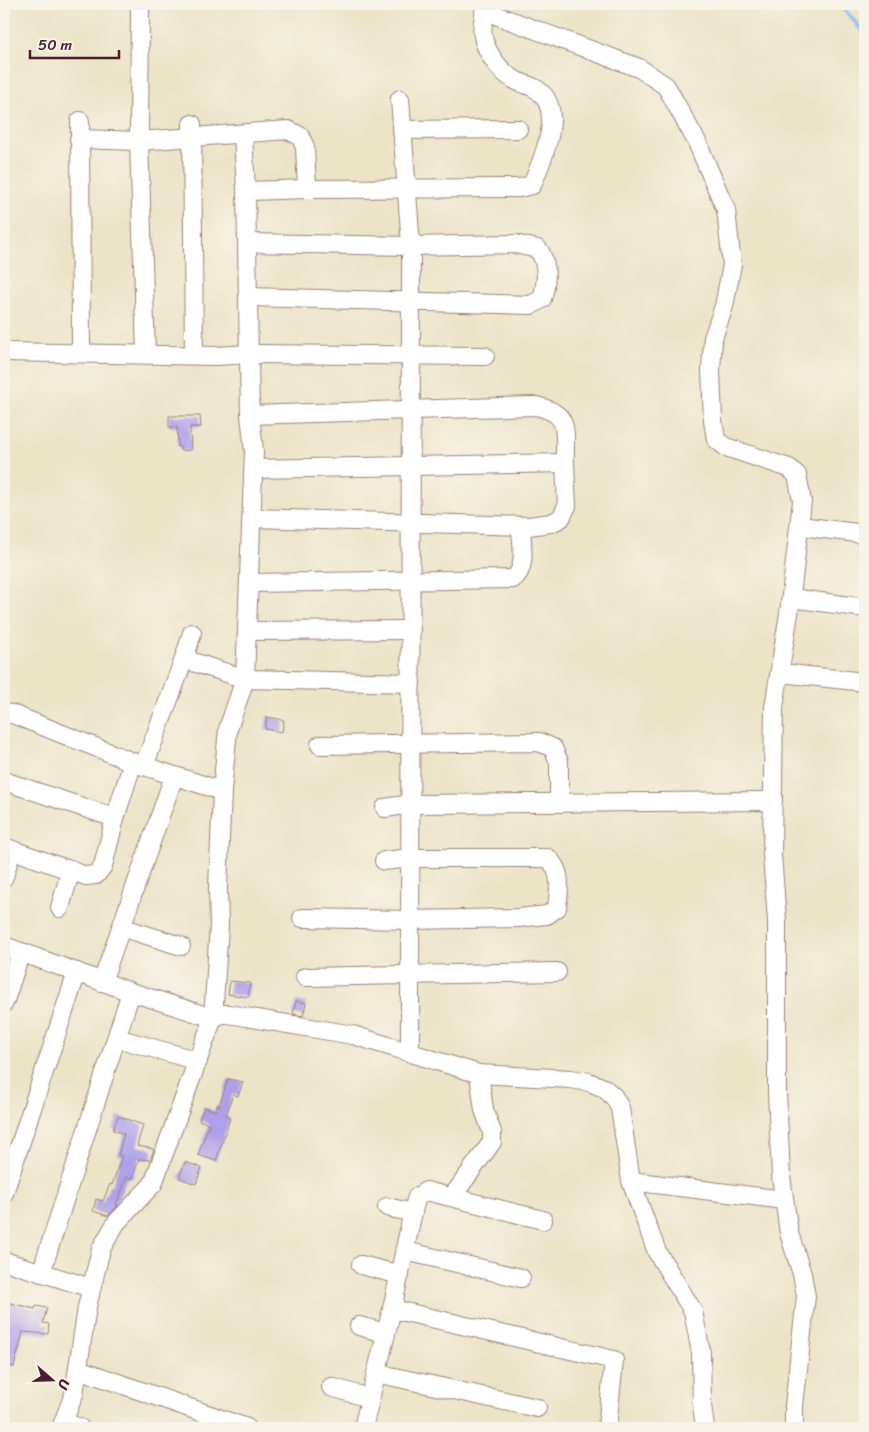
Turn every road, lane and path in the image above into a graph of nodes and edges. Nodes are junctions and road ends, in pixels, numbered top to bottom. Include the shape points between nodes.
1 (140, 4) edge
2 (485, 7) edge
3 (400, 99) dead end
4 (80, 121) dead end
5 (518, 129) dead end
6 (403, 130) junction
7 (192, 131) junction
8 (243, 134) junction
9 (78, 139) junction
10 (139, 141) junction
11 (307, 189) junction
12 (407, 189) junction
13 (246, 191) junction
14 (247, 243) junction
15 (411, 246) junction
16 (249, 298) junction
17 (412, 302) junction
18 (4, 352) edge
19 (81, 353) junction
20 (146, 354) junction
21 (248, 354) junction
22 (194, 355) junction
23 (412, 356) junction
24 (485, 356) dead end
25 (412, 410) junction
26 (250, 416) junction
27 (565, 462) junction
28 (411, 467) junction
29 (254, 469) junction
30 (252, 518) junction
31 (411, 523) junction
32 (521, 526) junction
33 (800, 526) junction
34 (865, 534) edge
35 (411, 581) junction
36 (249, 583) junction
37 (791, 598) junction
38 (865, 608) edge
39 (411, 630) junction
40 (247, 631) junction
41 (192, 633) dead end
42 (184, 659) junction
43 (780, 673) junction
44 (245, 679) junction
45 (865, 682) edge
46 (411, 683) junction
47 (4, 713) edge
48 (320, 745) dead end
49 (411, 745) junction
50 (138, 764) junction
51 (174, 776) junction
52 (4, 781) edge
53 (222, 791) junction
54 (774, 801) junction
55 (559, 803) junction
56 (411, 804) junction
57 (385, 808) dead end
58 (115, 818) junction
59 (8, 849) edge
60 (411, 858) junction
61 (384, 861) dead end
62 (71, 869) junction
63 (4, 877) edge
64 (60, 908) dead end
65 (302, 918) dead end
66 (411, 920) junction
67 (121, 927) junction
68 (4, 946) edge
69 (181, 946) dead end
70 (21, 952) junction
71 (78, 972) junction
72 (557, 972) dead end
73 (411, 975) junction
74 (305, 977) dead end
75 (102, 982) junction
76 (131, 992) junction
77 (4, 1003) edge
78 (213, 1018) junction
79 (117, 1038) junction
80 (410, 1052) junction
81 (198, 1062) junction
82 (480, 1074) junction
83 (631, 1181) junction
84 (4, 1193) edge
85 (452, 1197) junction
86 (784, 1200) junction
87 (387, 1207) dead end
88 (413, 1213) junction
89 (543, 1220) dead end
90 (405, 1251) junction
91 (4, 1261) edge
92 (361, 1265) dead end
93 (41, 1273) junction
94 (400, 1275) junction
95 (521, 1278) dead end
96 (91, 1288) junction
97 (392, 1309) junction
98 (360, 1326) dead end
99 (385, 1333) junction
100 (78, 1369) junction
101 (376, 1372) junction
102 (331, 1387) dead end
103 (369, 1398) junction
104 (537, 1408) dead end
105 (68, 1426) edge
106 (247, 1428) edge
107 (363, 1428) edge
108 (607, 1428) edge
109 (705, 1428) edge
110 (794, 1428) edge

1 - 10 street
2 - 12 street via 480,26 485,44 499,68 514,80 538,90 550,107 552,117 545,154 532,185 518,188
2 - 33 street via 639,68 666,86 697,142 726,210 732,265 724,306 713,338 711,377 716,439 726,447 776,462 794,472 802,501
3 - 6 street
4 - 9 street
5 - 6 street
6 - 12 street
7 - 8 street
7 - 10 street
7 - 22 street
8 - 11 street via 288,130 300,136 305,147
8 - 13 street
9 - 10 street
9 - 19 street
10 - 20 street
11 - 12 street
11 - 13 street
12 - 15 street
13 - 14 street
14 - 15 street
14 - 16 street
15 - 17 street
15 - 17 street via 527,245 538,249 544,258 545,288 542,299 531,305
16 - 17 street
16 - 21 street
17 - 23 street
18 - 19 street
19 - 20 street
20 - 22 street
21 - 22 street
21 - 23 street
21 - 26 street
23 - 24 street
23 - 25 street
25 - 26 street
25 - 27 street via 536,406 552,409 561,417
25 - 28 street
26 - 29 street
27 - 28 street
27 - 32 street via 567,506 561,518 551,523
28 - 29 street
28 - 31 street
29 - 30 street
30 - 31 street
30 - 36 street
31 - 32 street
31 - 35 street
32 - 35 street via 522,566 520,574 513,579
33 - 34 street
33 - 37 street
35 - 36 street
35 - 39 street
36 - 40 street
37 - 38 street
37 - 43 street
39 - 40 street
39 - 46 street
40 - 44 street
41 - 42 street
42 - 44 street
42 - 50 street
43 - 45 street
43 - 54 street via 774,707
44 - 46 street
44 - 53 street via 228,729
46 - 49 street
47 - 50 street
48 - 49 street
49 - 55 street via 539,742 553,748 559,762
49 - 56 street
50 - 51 street
50 - 58 street
51 - 53 street
51 - 67 street
52 - 58 street
53 - 78 street
54 - 55 street
54 - 86 street via 772,855 777,920 778,1130
55 - 56 street
56 - 57 street
56 - 60 street
58 - 62 street via 103,866 96,875 86,876
59 - 62 street
59 - 63 street
60 - 61 street
60 - 66 street
60 - 66 street via 548,858 557,866 559,884 557,908 547,916
62 - 64 street
65 - 66 street
66 - 73 street
67 - 69 street
67 - 75 street
68 - 70 street
70 - 71 street
70 - 77 street
71 - 75 street
71 - 84 street
72 - 73 street
73 - 74 street
73 - 80 street
75 - 76 street
76 - 78 street
76 - 79 street
78 - 80 street via 228,1014 353,1035
78 - 81 street
79 - 81 street
79 - 93 street
80 - 82 street
81 - 96 street via 153,1184 108,1234
82 - 83 street via 571,1079 604,1088 620,1108
82 - 85 street via 492,1142
83 - 86 street
83 - 109 street via 657,1252 693,1311 701,1353
85 - 88 street via 426,1191 418,1197
85 - 89 street
86 - 110 street via 789,1234 806,1296
87 - 88 street
88 - 90 street
90 - 94 street
90 - 95 street
91 - 93 street
92 - 94 street
93 - 96 street
94 - 97 street
96 - 100 street
97 - 99 street
97 - 108 street via 614,1360
98 - 99 street
99 - 101 street
100 - 105 street
100 - 106 street
101 - 103 street
101 - 104 street
102 - 103 street
103 - 107 street

